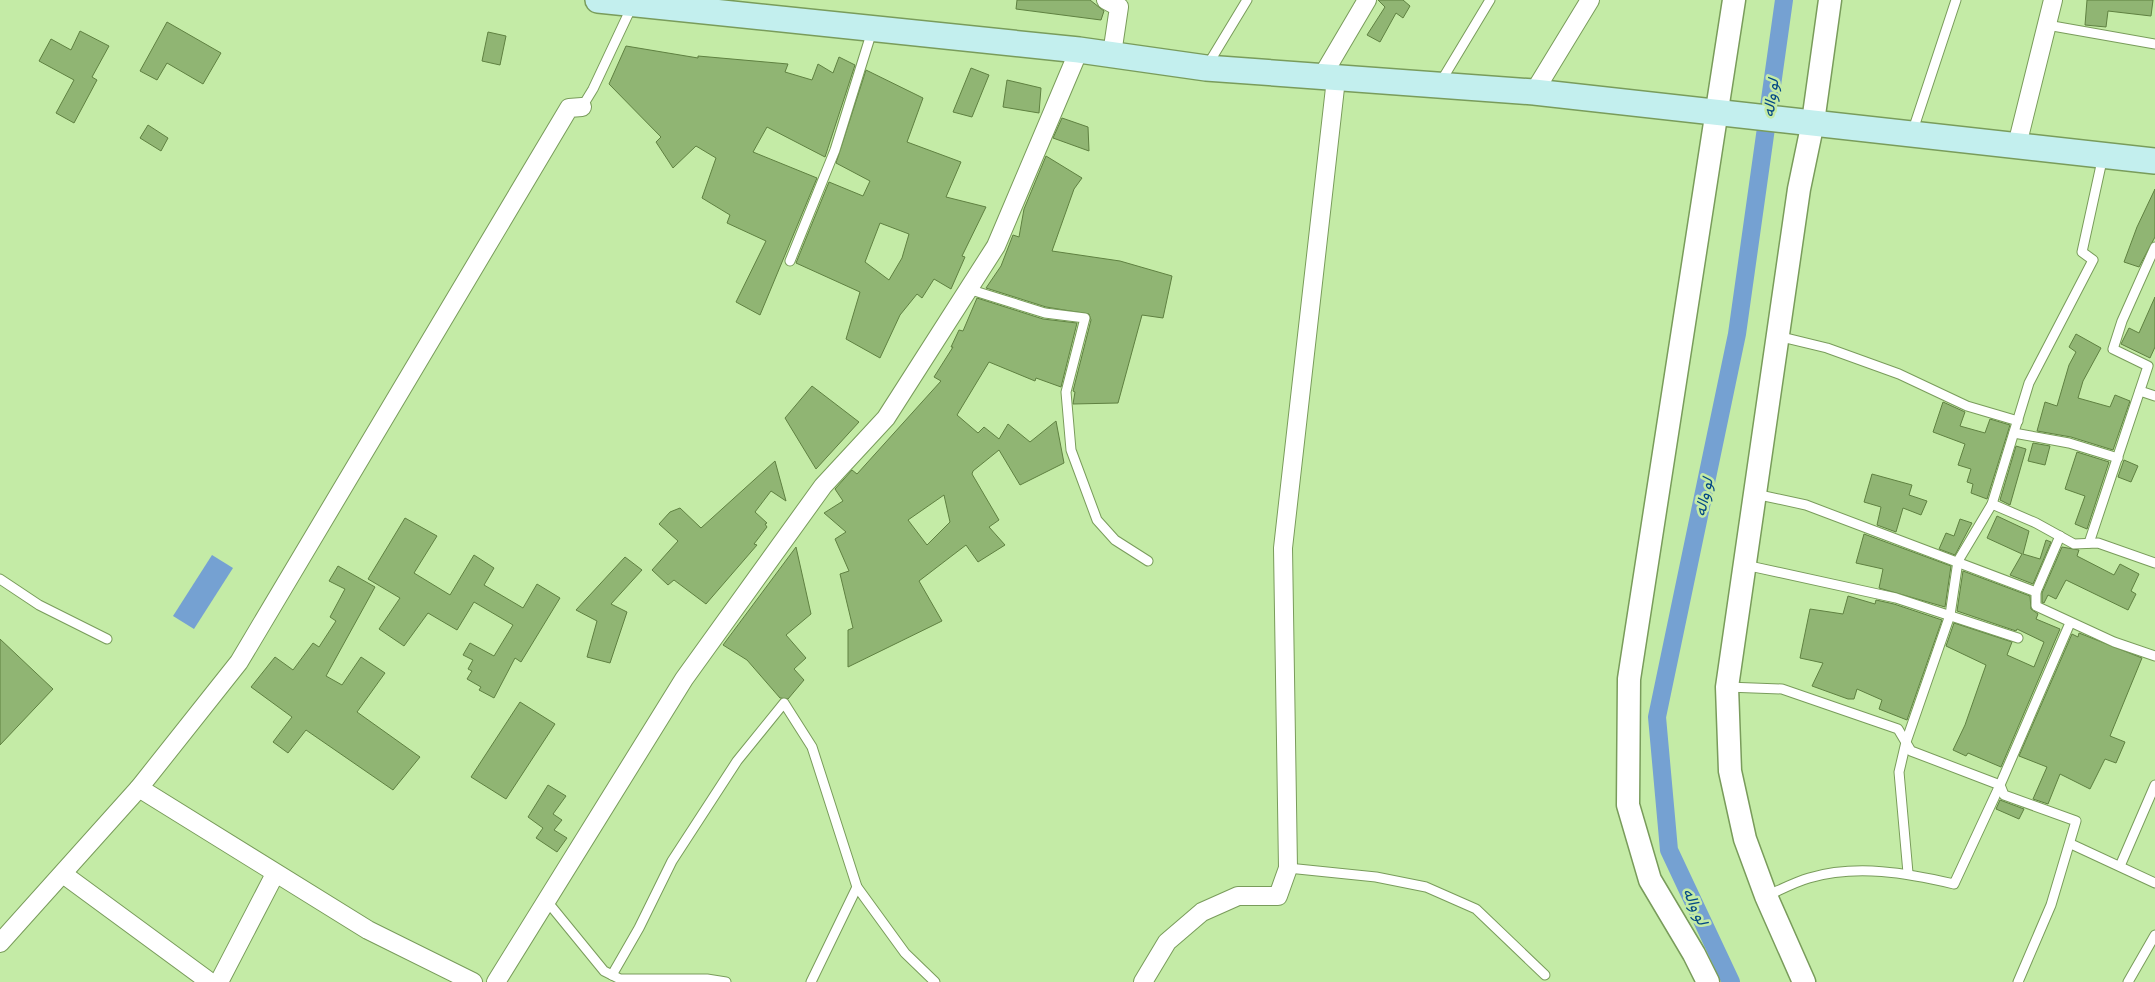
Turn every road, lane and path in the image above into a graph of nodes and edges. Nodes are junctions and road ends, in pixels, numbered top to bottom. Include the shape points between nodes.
1 (599, 0) edge
2 (1247, 0) edge
3 (1367, 0) edge
4 (1490, 0) edge
5 (1590, 0) edge
6 (1734, 0) edge
7 (1830, 0) edge
8 (1956, 0) edge
9 (2053, 0) edge
10 (1116, 2) edge
11 (633, 4) junction
12 (2047, 25) junction
13 (872, 29) junction
14 (2155, 44) edge
15 (1079, 50) junction
16 (1112, 54) junction
17 (1206, 68) junction
18 (1328, 78) junction
19 (1439, 85) junction
20 (1534, 92) junction
21 (582, 107) joint
22 (1718, 112) junction
23 (1813, 122) junction
24 (1912, 133) junction
25 (2017, 146) junction
26 (2103, 156) junction
27 (2155, 161) edge
28 (2155, 247) edge
29 (790, 262) dead end
30 (968, 290) junction
31 (1778, 335) junction
32 (2140, 391) junction
33 (2155, 396) edge
34 (2018, 421) junction
35 (2014, 433) junction
36 (2118, 458) junction
37 (1755, 494) junction
38 (1992, 504) junction
39 (2060, 536) junction
40 (2089, 543) junction
41 (1148, 561) dead end
42 (1958, 561) junction
43 (2155, 563) edge
44 (1745, 565) junction
45 (0, 579) edge
46 (2036, 592) junction
47 (1950, 615) junction
48 (2070, 623) junction
49 (2018, 638) dead end
50 (107, 639) dead end
51 (2155, 656) edge
52 (1727, 687) junction
53 (1906, 742) junction
54 (2000, 785) junction
55 (2155, 785) edge
56 (139, 788) junction
57 (2070, 844) junction
58 (2120, 866) junction
59 (1288, 868) junction
60 (1908, 873) junction
61 (63, 874) junction
62 (275, 874) junction
63 (2155, 883) edge
64 (857, 887) junction
65 (1766, 896) junction
66 (546, 900) junction
67 (2155, 935) edge
68 (0, 944) edge
69 (612, 975) junction
70 (1148, 975) edge
71 (1544, 975) dead end
72 (210, 982) edge
73 (219, 982) edge
74 (473, 982) edge
75 (496, 982) edge
76 (726, 982) edge
77 (811, 982) edge
78 (935, 982) edge
79 (1708, 982) edge
80 (1804, 982) edge
81 (2018, 982) edge
82 (2128, 982) edge

1 - 11 main road
2 - 17 lane
3 - 18 street
4 - 19 lane
5 - 20 street
6 - 22 street
7 - 23 street
8 - 24 lane
9 - 12 street
10 - 16 street
11 - 13 main road
11 - 21 lane
12 - 14 lane
12 - 25 street
13 - 15 main road
13 - 29 lane via 835,150
15 - 16 main road
15 - 30 street via 996,246
16 - 17 main road
17 - 18 main road
18 - 19 main road
18 - 59 street via 1283,548
19 - 20 main road
20 - 22 main road
21 - 56 street via 568,108 239,662
22 - 23 main road
22 - 79 street via 1629,688 1628,805 1650,880
23 - 24 main road
23 - 31 street via 1799,189
24 - 25 main road
25 - 26 main road
26 - 27 main road
26 - 34 lane via 2082,252 2093,260 2029,383
28 - 32 lane via 2122,321 2114,349 2148,366
30 - 41 lane via 1045,313 1085,318 1066,392 1071,450 1097,520 1115,540
30 - 66 street via 886,418 823,486 684,679
31 - 34 lane via 1899,374 1967,406
31 - 37 street
32 - 33 lane
32 - 36 lane
34 - 35 lane
35 - 36 lane via 2069,443
35 - 38 lane
36 - 40 lane
37 - 42 lane via 1806,504
37 - 44 street
38 - 39 lane
38 - 42 lane
39 - 40 lane via 2074,544
39 - 46 lane
40 - 43 lane via 2098,543
42 - 46 lane
42 - 47 lane
44 - 47 lane via 1896,598
44 - 52 street
45 - 50 lane via 39,605
46 - 48 lane via 2036,606
47 - 49 lane
47 - 53 lane
48 - 51 lane
48 - 54 lane
52 - 53 lane via 1782,690 1898,729
52 - 65 street via 1730,771 1745,838
53 - 54 lane via 1911,751
53 - 60 lane via 1898,772
54 - 57 lane via 2004,795 2076,821
54 - 60 lane via 1954,884
55 - 58 lane
56 - 61 street
56 - 62 street
57 - 58 lane
57 - 81 lane via 2051,904
58 - 63 lane
59 - 70 street via 1278,896 1238,896 1202,912 1167,942
59 - 71 lane via 1376,877 1426,887 1476,909
60 - 65 lane via 1842,872 1809,878
61 - 68 street
61 - 72 street
62 - 73 street
62 - 74 street via 368,930
64 - 69 lane via 812,747 784,703 737,761 672,861
64 - 77 lane
64 - 78 lane via 905,953
65 - 80 street
66 - 69 lane via 604,971
66 - 75 street
67 - 82 lane
69 - 76 lane via 620,979 707,978

